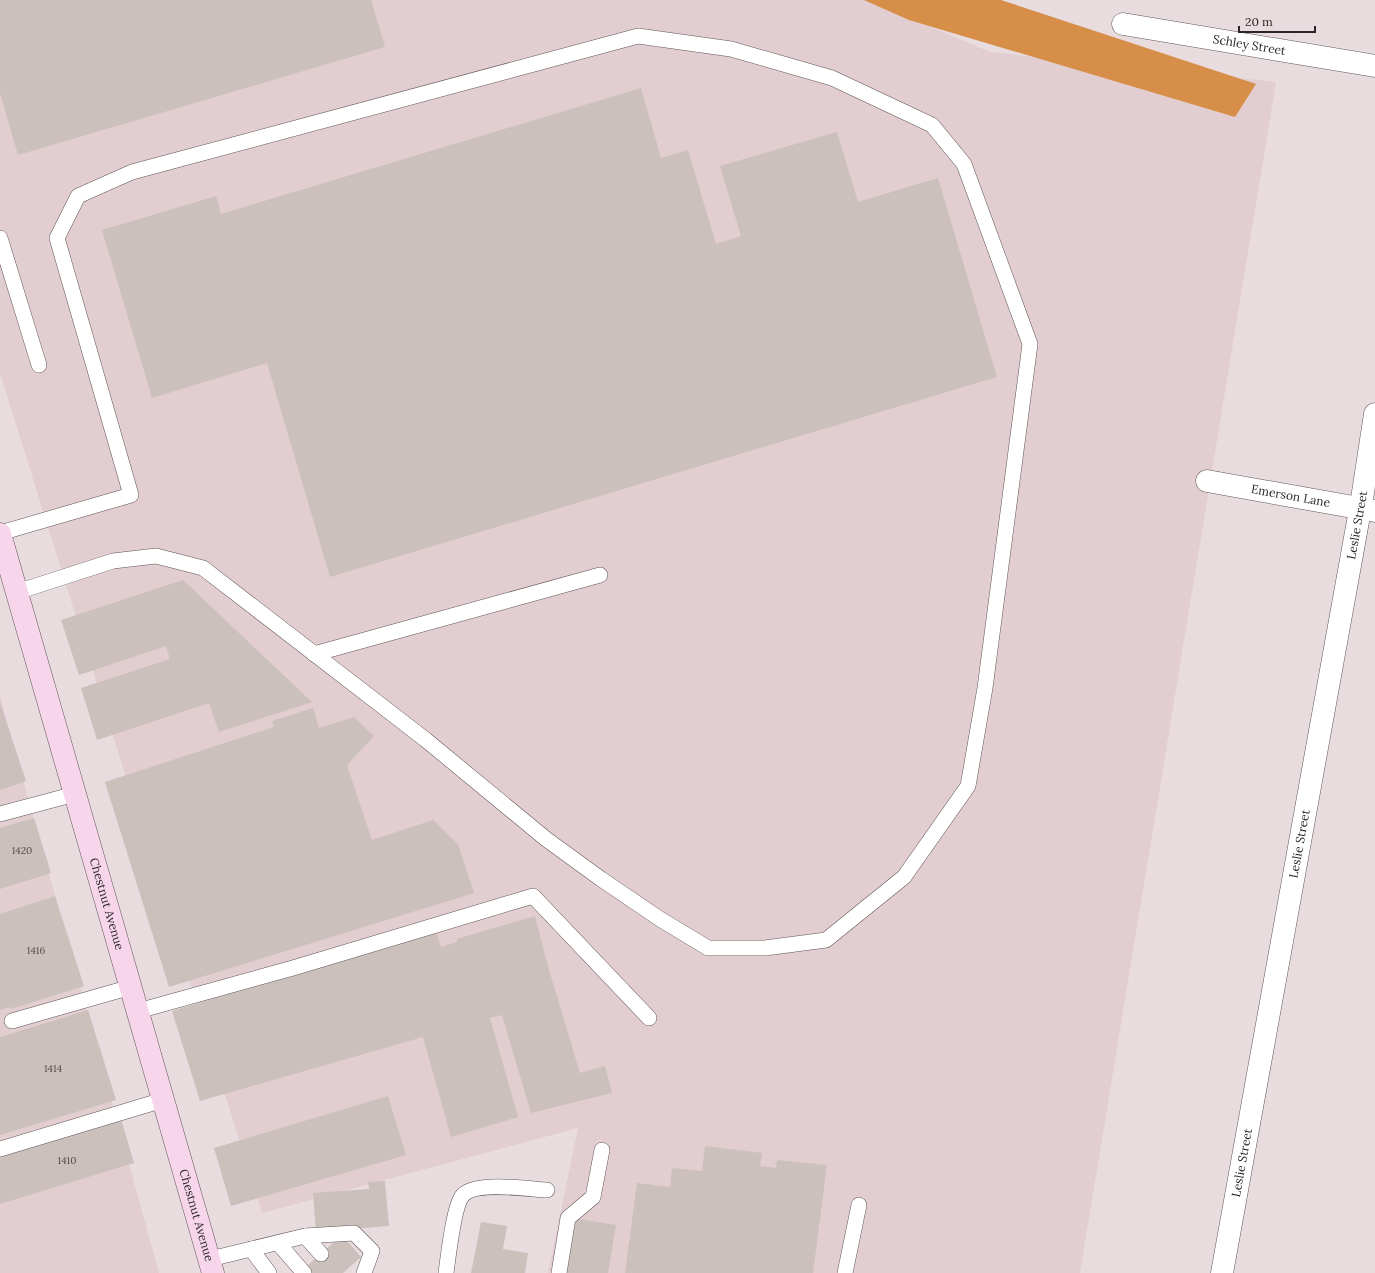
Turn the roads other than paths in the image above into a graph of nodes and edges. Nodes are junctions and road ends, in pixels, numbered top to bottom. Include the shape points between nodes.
1 (1123, 24) dead end
2 (1375, 66) edge
3 (0, 238) edge
4 (39, 365) dead end
5 (1375, 414) edge
6 (1207, 482) dead end
7 (1368, 509) edge
8 (0, 534) edge
9 (4, 566) edge
10 (600, 575) dead end
11 (17, 592) junction
12 (314, 654) junction
13 (75, 794) junction
14 (0, 814) edge
15 (131, 987) junction
16 (138, 1011) junction
17 (649, 1018) dead end
18 (12, 1021) dead end
19 (163, 1100) junction
20 (0, 1149) edge
21 (602, 1150) dead end
22 (548, 1190) dead end
23 (859, 1205) dead end
24 (305, 1236) junction
25 (278, 1243) junction
26 (251, 1249) junction
27 (321, 1254) dead end
28 (211, 1266) edge
29 (269, 1273) edge
30 (304, 1273) edge
31 (364, 1273) edge
32 (446, 1273) edge
33 (559, 1273) edge
34 (845, 1273) edge
35 (1222, 1273) edge

1 - 2 street, Schley Street
3 - 4 lane
5 - 7 street, Leslie Street
6 - 7 street, Emerson Lane
7 - 35 street, Leslie Street
8 - 9 main road, Chestnut Avenue
8 - 12 lane via 131,495 57,238 78,196 132,172 638,36 731,49 832,78 932,125 964,164 1030,344 983,703 968,786 904,877 826,940 765,948 708,948 654,915 546,839 426,740
9 - 11 main road, Chestnut Avenue
10 - 12 lane
11 - 12 lane via 113,561 156,556 203,568
11 - 13 main road, Chestnut Avenue
13 - 14 lane
13 - 15 main road, Chestnut Avenue
15 - 16 main road, Chestnut Avenue
15 - 18 lane
16 - 17 lane via 293,968 533,896
16 - 19 main road, Chestnut Avenue
19 - 20 lane
19 - 28 main road, Chestnut Avenue
21 - 33 lane via 592,1197 568,1218
22 - 32 lane via 483,1188 463,1195 456,1210
23 - 34 lane
24 - 25 lane
24 - 27 lane
24 - 31 lane via 354,1233 372,1251
25 - 26 lane
25 - 30 lane
26 - 28 lane
26 - 29 lane

